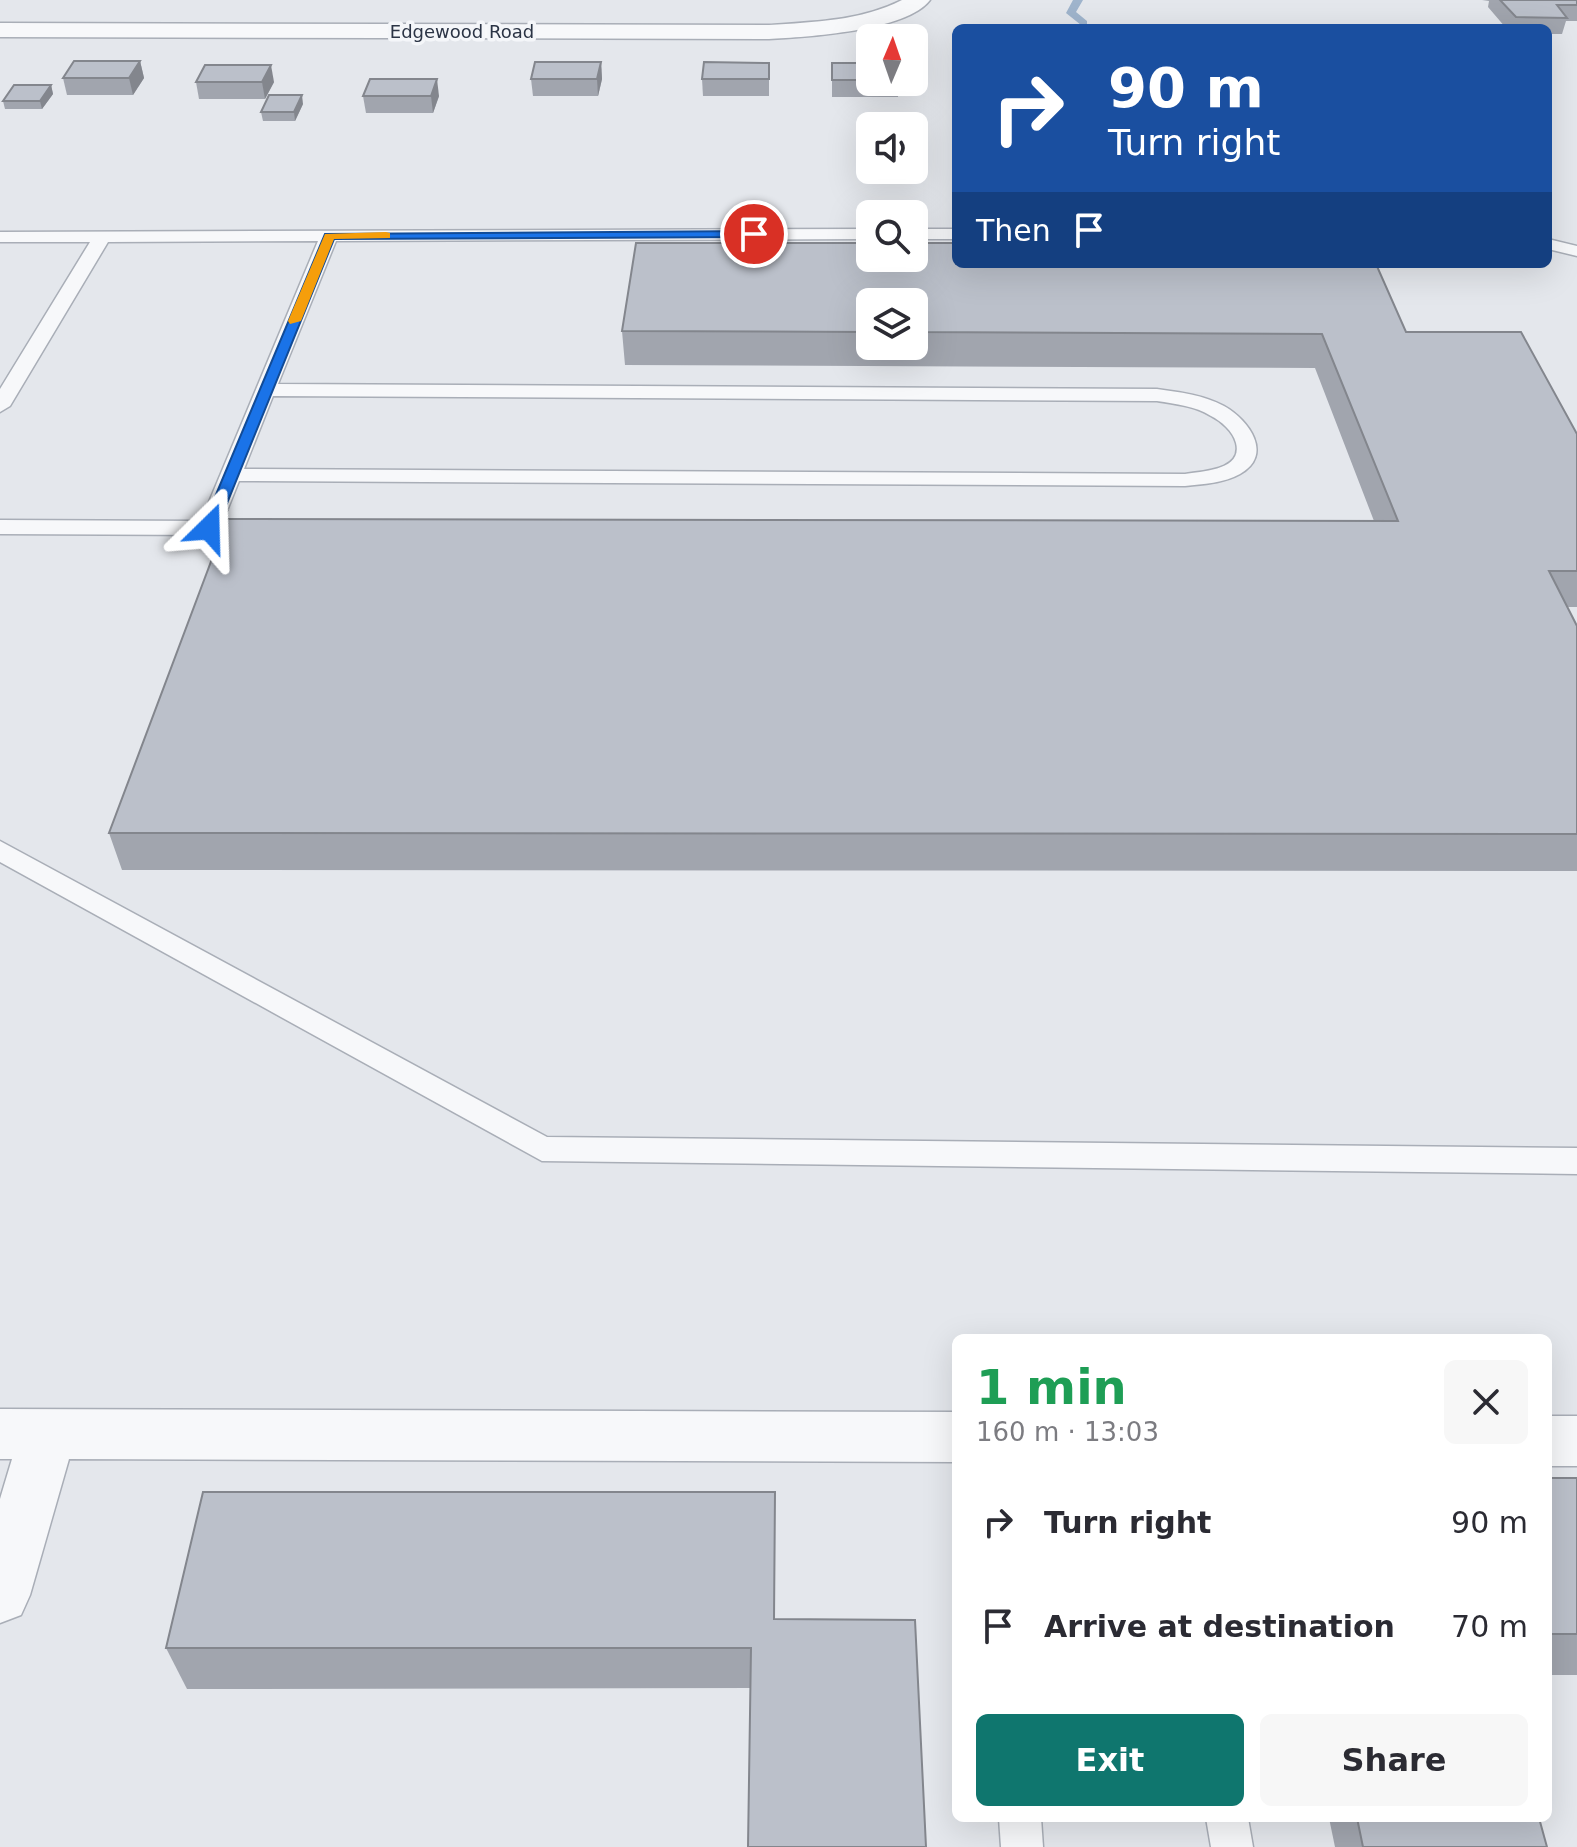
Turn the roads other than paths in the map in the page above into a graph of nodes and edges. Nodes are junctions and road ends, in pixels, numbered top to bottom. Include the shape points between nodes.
1 (919, 0) edge
2 (71, 6) dead end
3 (12, 30) edge
4 (856, 234) edge
5 (928, 234) edge
6 (952, 234) edge
7 (329, 236) junction
8 (0, 237) edge
9 (101, 238) junction
10 (1552, 245) edge
11 (1577, 251) edge
12 (266, 390) junction
13 (0, 406) edge
14 (231, 475) junction
15 (0, 527) edge
16 (0, 850) edge
17 (1577, 1161) edge
18 (24, 1434) edge
19 (952, 1437) edge
20 (1552, 1441) edge
21 (1577, 1441) edge
22 (0, 1595) edge
23 (1020, 1822) edge
24 (1228, 1822) edge
25 (1022, 1847) edge
26 (1232, 1847) edge

1 - 3 street, Edgewood Road via 827,29 769,32
2 - 3 street
4 - 7 lane
5 - 6 lane
7 - 9 lane
7 - 12 lane
8 - 9 lane
9 - 13 lane
10 - 11 lane
12 - 14 lane
12 - 14 lane via 1157,395 1217,410 1239,425 1247,453 1237,468 1185,480
14 - 15 lane via 209,528
16 - 17 lane via 542,1149
18 - 19 street
18 - 22 street
20 - 21 street
23 - 25 lane
24 - 26 lane

